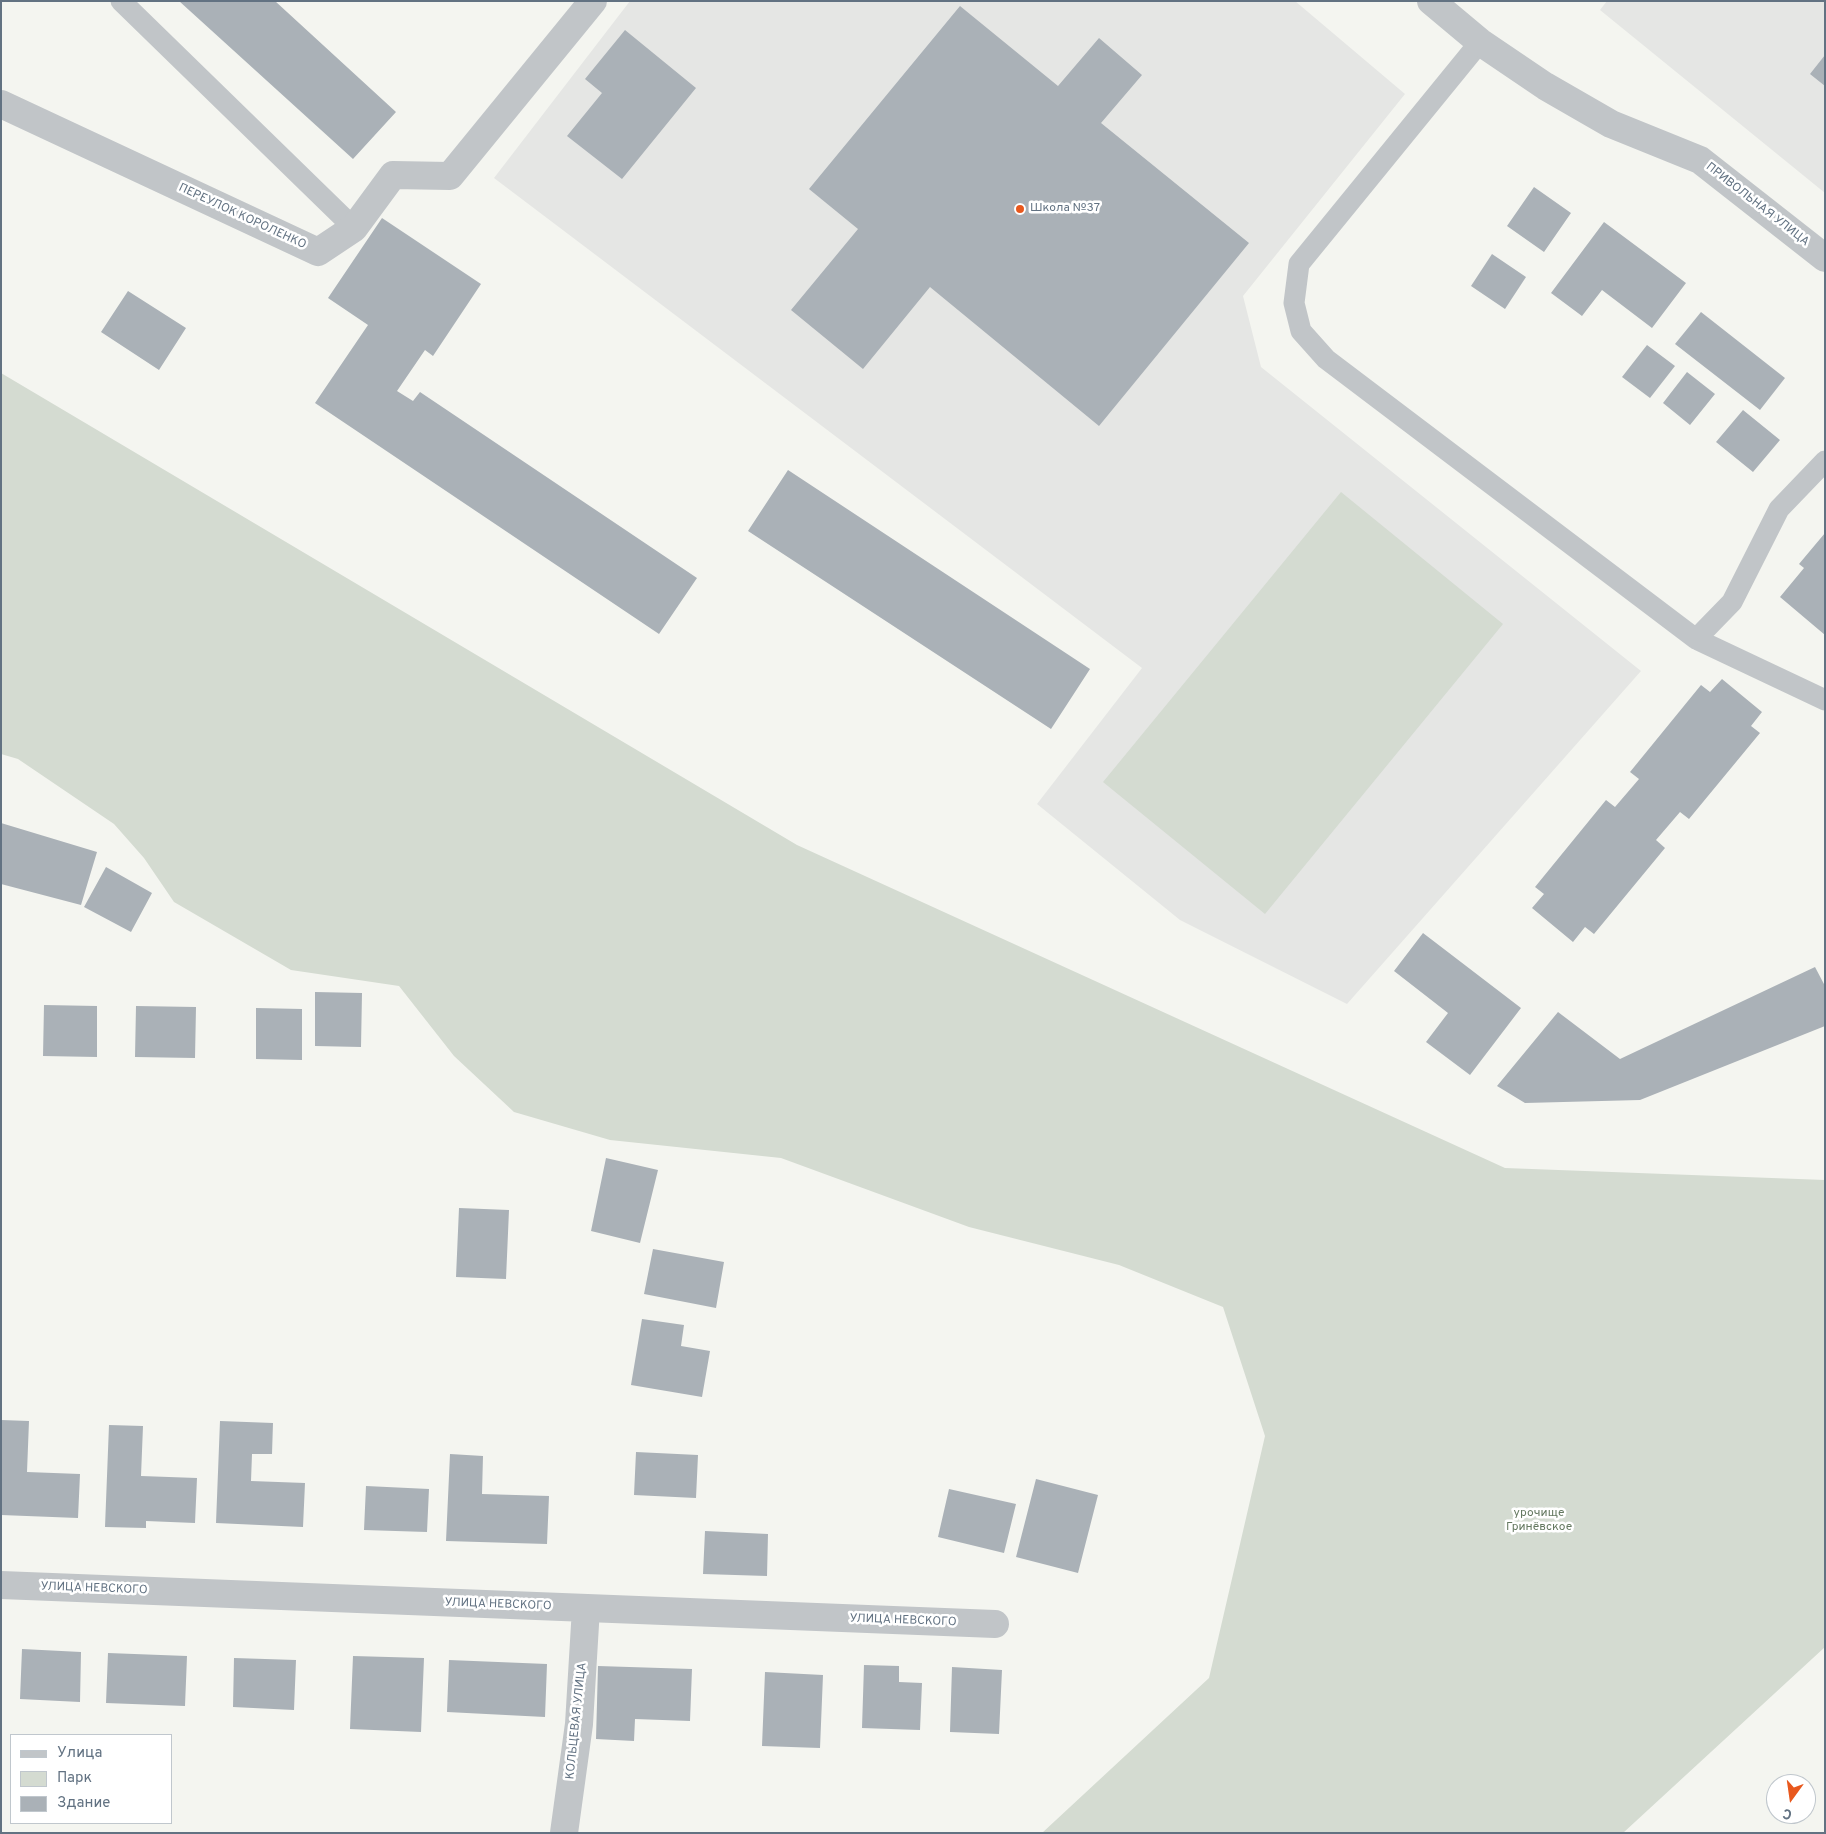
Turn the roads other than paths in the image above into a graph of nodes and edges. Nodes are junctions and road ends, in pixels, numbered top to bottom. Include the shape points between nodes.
1 (121, 1) edge
2 (593, 1) edge
3 (1431, 1) edge
4 (1480, 42) junction
5 (1, 104) edge
6 (354, 228) junction
7 (1825, 258) edge
8 (1825, 461) edge
9 (1696, 639) junction
10 (1825, 700) edge
11 (1, 1585) edge
12 (586, 1608) junction
13 (995, 1624) dead end
14 (564, 1833) edge

1 - 6 lane
2 - 6 street, ПЕРЕУЛОК КОРОЛЕНКО via 450,176 393,174
3 - 4 street, ПРИВОЛЬНАЯ УЛИЦА
4 - 7 street, ПРИВОЛЬНАЯ УЛИЦА via 1545,86 1611,124 1700,160
4 - 9 lane via 1299,264 1294,303 1302,331 1326,360
5 - 6 street, ПЕРЕУЛОК КОРОЛЕНКО via 318,252
8 - 9 lane via 1779,509 1732,602
9 - 10 lane
11 - 12 street, УЛИЦА НЕВСКОГО
12 - 13 street, УЛИЦА НЕВСКОГО
12 - 14 street, КОЛЬЦЕВАЯ УЛИЦА via 579,1724

